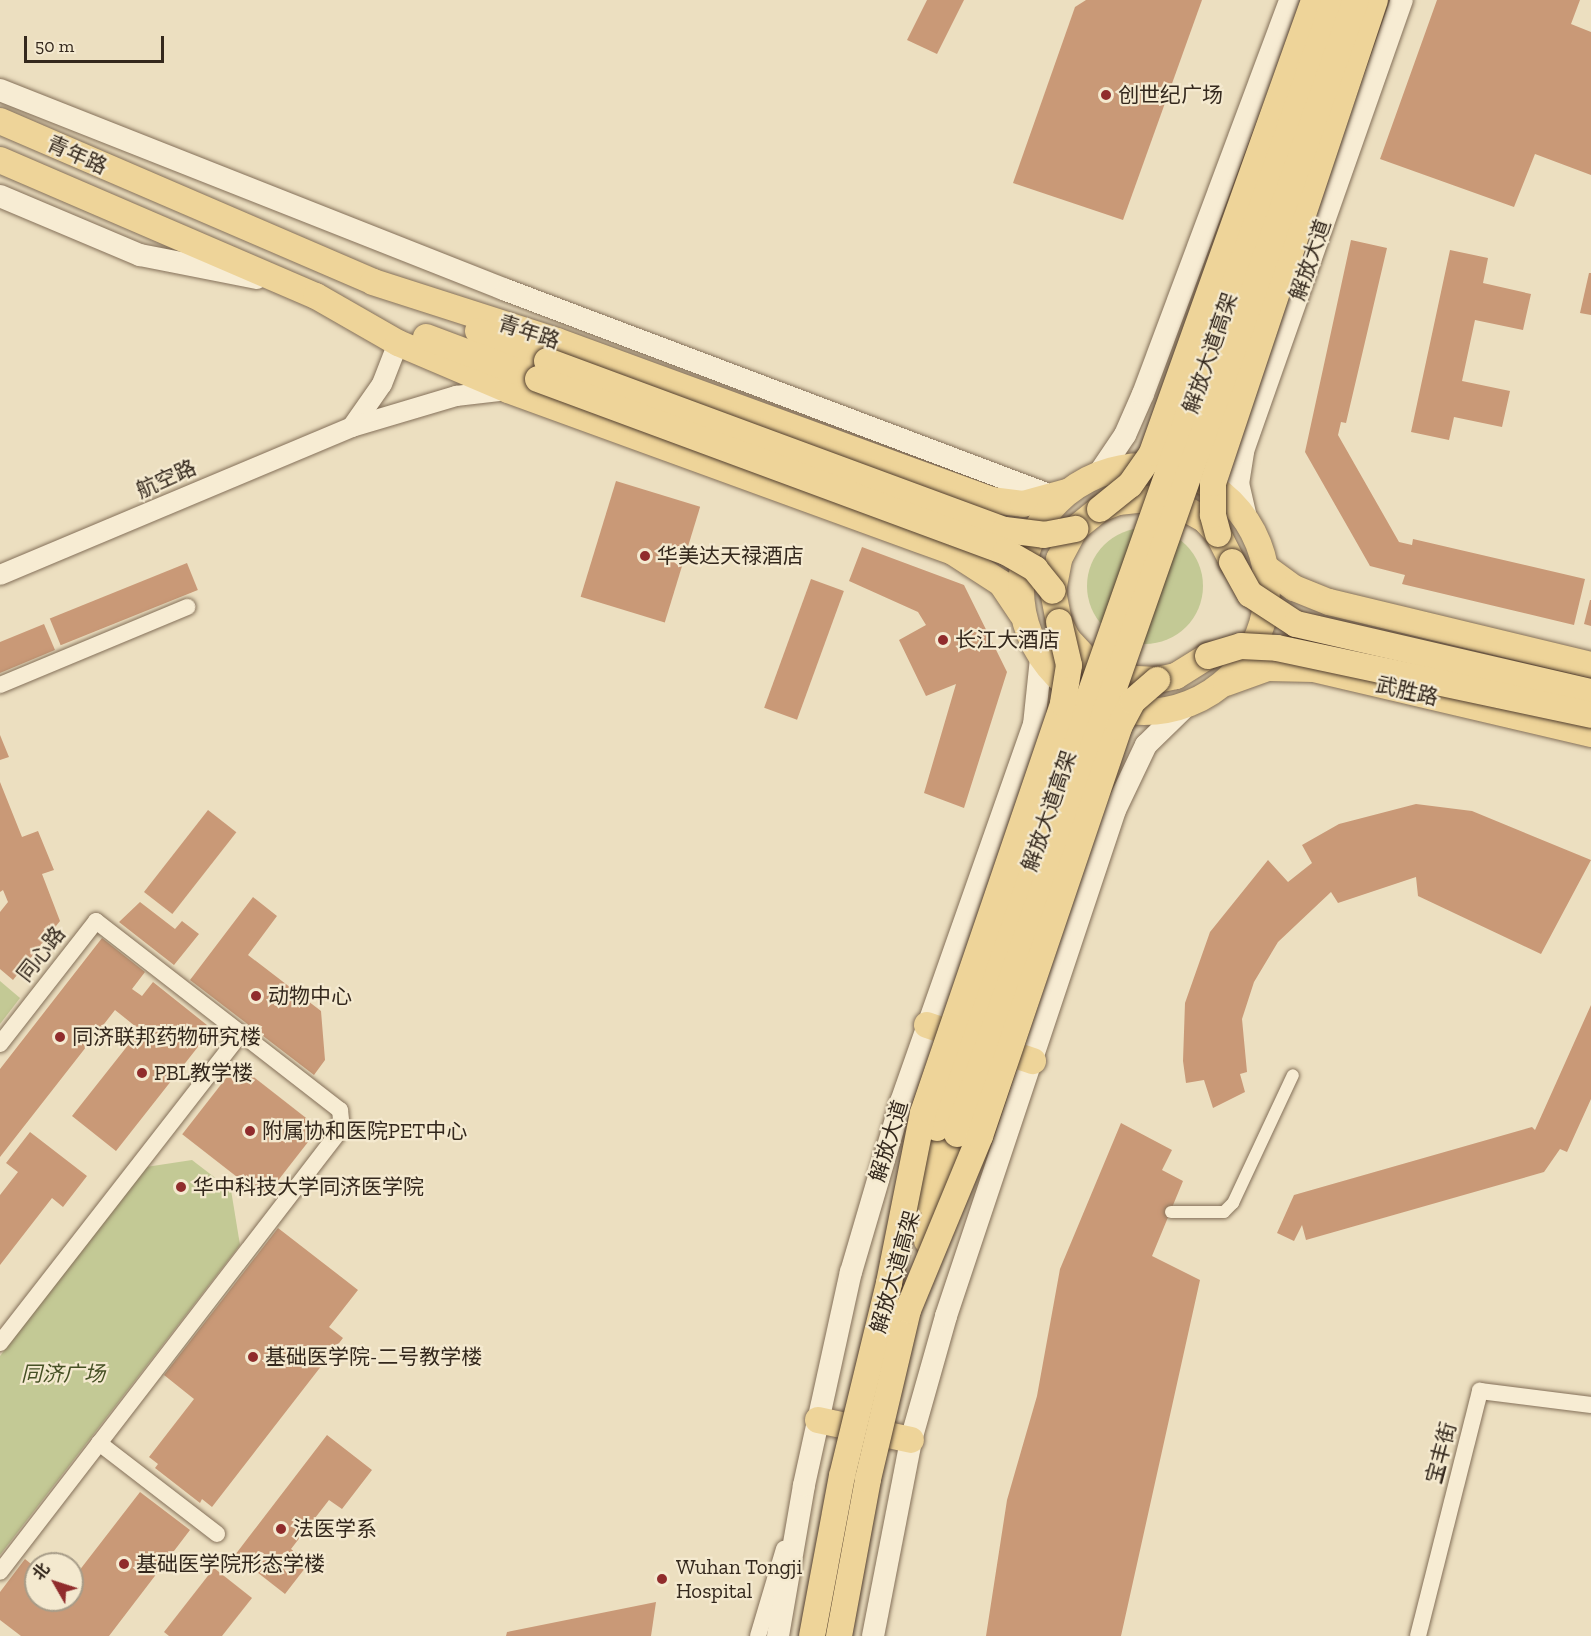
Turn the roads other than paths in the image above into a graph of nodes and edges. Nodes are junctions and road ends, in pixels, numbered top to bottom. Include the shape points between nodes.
1 (1290, 0) edge
2 (1314, 0) edge
3 (1335, 0) edge
4 (1356, 0) edge
5 (1375, 0) edge
6 (1402, 0) edge
7 (8, 94) edge
8 (0, 121) edge
9 (0, 160) edge
10 (147, 186) junction
11 (0, 196) edge
12 (374, 282) junction
13 (288, 284) junction
14 (316, 296) junction
15 (398, 343) junction
16 (542, 370) junction
17 (508, 390) junction
18 (352, 427) junction
19 (1098, 474) junction
20 (1061, 495) junction
21 (1100, 509) junction
22 (1247, 522) junction
23 (1076, 529) junction
24 (1218, 534) junction
25 (1265, 567) junction
26 (0, 575) edge
27 (1053, 591) junction
28 (187, 607) dead end
29 (1022, 614) junction
30 (1059, 622) junction
31 (1041, 658) junction
32 (1591, 665) edge
33 (1157, 680) junction
34 (1223, 684) junction
35 (0, 685) edge
36 (1591, 692) edge
37 (1187, 705) junction
38 (1591, 715) edge
39 (1591, 734) edge
40 (927, 1025) junction
41 (241, 1033) junction
42 (0, 1044) edge
43 (1033, 1061) junction
44 (1293, 1075) dead end
45 (1171, 1212) dead end
46 (889, 1283) junction
47 (908, 1310) junction
48 (0, 1343) edge
49 (1591, 1406) edge
50 (818, 1420) junction
51 (911, 1440) junction
52 (99, 1443) junction
53 (804, 1485) junction
54 (218, 1534) dead end
55 (0, 1572) edge
56 (758, 1636) edge
57 (778, 1636) edge
58 (812, 1636) edge
59 (839, 1636) edge
60 (873, 1636) edge
61 (1418, 1636) edge

1 - 19 main road via 1143,394 1125,435
2 - 21 main road, bridge via 1152,453 1130,485
3 - 46 main road, 解放大道高架, bridge via 941,1116
4 - 47 main road, 解放大道高架, bridge via 957,1134
5 - 24 main road, bridge via 1213,483 1212,507
6 - 22 main road, 解放大道 via 1242,451 1238,484
7 - 10 main road
7 - 20 main road via 506,290
8 - 10 main road, 青年路
9 - 13 main road, 青年路
10 - 12 main road, 青年路
11 - 13 main road via 140,255
12 - 16 main road
12 - 20 main road, 青年路 via 557,341 991,500 1023,504
13 - 14 main road, 青年路
14 - 15 main road, 青年路
14 - 16 main road
15 - 17 main road, 青年路
15 - 18 street via 382,384
16 - 23 main road, bridge via 1005,530 1044,535
16 - 27 main road, bridge via 1006,552 1035,569
17 - 18 street, 航空路 via 456,396
17 - 29 main road, 青年路 via 953,552 1001,583
18 - 26 street, 航空路
19 - 20 main road
19 - 22 main road via 1149,466 1177,470 1219,491
20 - 29 main road via 1032,536 1023,563
21 - 23 main road
21 - 24 main road, bridge via 1118,502 1154,498 1190,509
22 - 25 main road
23 - 27 main road via 1059,559
24 - 36 main road, bridge via 1250,594 1296,624
25 - 32 main road via 1294,588 1329,602
25 - 34 main road via 1266,605 1261,627 1246,657
27 - 30 main road
28 - 35 street
29 - 31 main road
30 - 33 main road, bridge via 1078,652 1106,673
30 - 46 main road, bridge via 1069,665 1063,703 923,1113
31 - 37 main road via 1065,686 1102,706 1145,713
31 - 40 main road, 解放大道 via 1034,725
33 - 38 main road, bridge via 1176,675 1224,649 1256,645
33 - 47 main road, bridge via 1133,701 1119,726 980,1137
34 - 37 main road
34 - 39 main road, 武胜路 via 1268,668 1305,668
37 - 43 main road via 1158,731 1135,762
40 - 43 main road
40 - 50 main road, 解放大道 via 854,1261
41 - 42 street, 同心路 via 96,921
41 - 48 street
41 - 52 street via 340,1110 342,1128
43 - 51 main road via 946,1316
44 - 45 street via 1233,1203 1224,1212
46 - 58 main road, 解放大道高架, bridge via 842,1476
47 - 59 main road, 解放大道高架, bridge via 871,1468
49 - 61 street, 宝丰街 via 1480,1391
50 - 51 main road
50 - 53 main road, 解放大道
51 - 60 main road
52 - 54 street
52 - 55 street
53 - 56 street
53 - 57 main road, 解放大道

